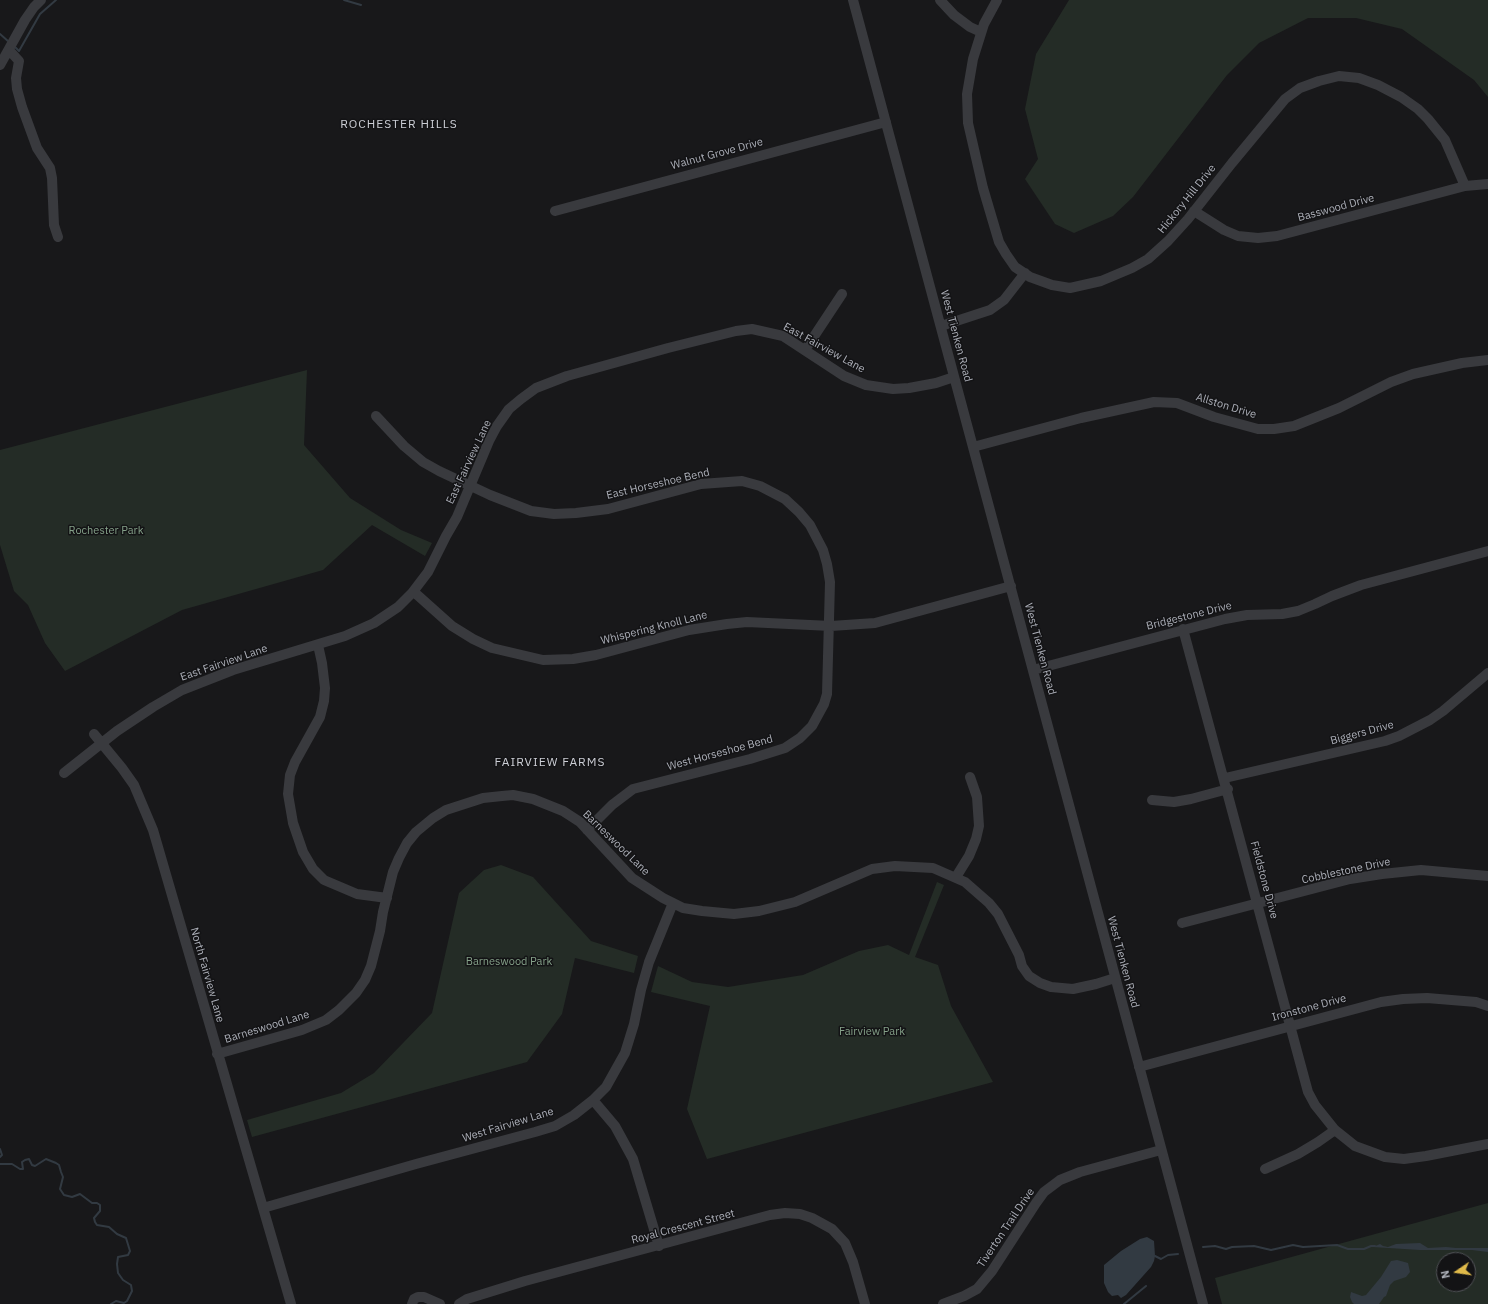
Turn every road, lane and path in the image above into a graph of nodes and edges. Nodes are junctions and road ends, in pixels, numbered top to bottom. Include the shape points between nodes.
1 (41, 0) edge
2 (853, 0) edge
3 (940, 0) edge
4 (997, 0) edge
5 (981, 32) junction
6 (9, 50) junction
7 (0, 65) edge
8 (886, 122) junction
9 (1488, 184) edge
10 (1465, 186) junction
11 (555, 211) dead end
12 (1194, 211) junction
13 (58, 237) dead end
14 (1025, 274) junction
15 (842, 294) dead end
16 (941, 326) junction
17 (805, 350) junction
18 (1488, 360) edge
19 (954, 377) junction
20 (376, 416) dead end
21 (973, 447) junction
22 (470, 486) junction
23 (1488, 551) edge
24 (1011, 586) junction
25 (414, 592) junction
26 (828, 626) junction
27 (1184, 629) junction
28 (318, 645) junction
29 (1033, 670) junction
30 (1488, 672) edge
31 (94, 734) dead end
32 (102, 743) junction
33 (64, 773) dead end
34 (970, 777) dead end
35 (1224, 778) junction
36 (1228, 789) junction
37 (1152, 800) dead end
38 (587, 830) junction
39 (1488, 876) edge
40 (956, 877) junction
41 (387, 898) junction
42 (673, 903) junction
43 (1258, 904) junction
44 (1182, 923) dead end
45 (1115, 978) junction
46 (1488, 1006) edge
47 (1291, 1025) junction
48 (217, 1054) junction
49 (1139, 1067) junction
50 (593, 1100) junction
51 (1335, 1130) junction
52 (1488, 1144) edge
53 (1162, 1150) junction
54 (1265, 1169) dead end
55 (263, 1208) junction
56 (659, 1246) junction
57 (291, 1304) edge
58 (412, 1304) edge
59 (440, 1304) edge
60 (459, 1304) edge
61 (865, 1304) edge
62 (943, 1304) edge
63 (1203, 1304) edge

1 - 6 street via 34,7
2 - 8 street, West Tienken Road
3 - 5 street via 954,15
4 - 5 street, Hickory Hill Drive
5 - 14 street, Hickory Hill Drive via 967,94 968,123 999,242 1016,267
6 - 7 street
6 - 13 street via 19,61 16,88 22,107 37,148 50,168 54,226
8 - 11 street, Walnut Grove Drive
8 - 16 street, West Tienken Road
9 - 10 street, Basswood Drive
10 - 12 street, Basswood Drive via 1277,236 1238,236
10 - 12 street, Hickory Hill Drive via 1445,140 1418,109 1378,85 1359,78 1339,76 1319,80 1300,88 1285,99
12 - 14 street, Hickory Hill Drive via 1168,241 1148,258 1101,281 1070,288 1052,285
14 - 16 street via 1004,300 990,310
15 - 17 street
16 - 19 street, West Tienken Road
17 - 19 street, East Fairview Lane via 844,376 866,385 893,389 909,388
17 - 22 street, East Fairview Lane via 783,336 752,329 668,348 567,376 521,398 509,409 489,441
18 - 21 street, Allston Drive via 1413,374 1294,426 1258,429 1214,418 1177,403 1154,402 1081,418
19 - 21 street, West Tienken Road
20 - 22 street, East Horseshoe Bend via 412,454
21 - 24 street, West Tienken Road
22 - 25 street, East Fairview Lane via 428,572
22 - 26 street, East Horseshoe Bend via 531,511 554,514 608,509 701,484 742,481 760,486 785,499 799,512 810,525 823,550 830,582
23 - 27 street, Bridgestone Drive via 1361,584 1298,611 1225,618
24 - 26 street, Whispering Knoll Lane via 874,623
24 - 29 street, West Tienken Road
25 - 26 street, Whispering Knoll Lane via 452,626 473,639 492,648 542,660 596,655 709,626 747,622
25 - 28 street, East Fairview Lane via 398,607 374,622
26 - 38 street, West Horseshoe Bend via 827,694 812,726 800,738 785,748 750,759 633,789 612,805
27 - 29 street, Bridgestone Drive
27 - 35 street, Fieldstone Drive
28 - 32 street, East Fairview Lane via 233,670 182,690
28 - 41 street via 325,688 324,701 320,718 290,775 288,794 293,823 303,852 313,869 324,880 357,894
29 - 45 street, West Tienken Road
30 - 35 street, Biggers Drive via 1439,714 1399,736
31 - 32 street, North Fairview Lane
32 - 33 street, East Fairview Lane
32 - 48 street, North Fairview Lane via 134,785 153,830
34 - 40 street via 977,797 979,826 976,840
35 - 36 street, Fieldstone Drive
36 - 37 street via 1174,802
36 - 43 street, Fieldstone Drive
38 - 41 street, Barneswood Lane via 563,811 533,799 513,795 483,798 461,804 433,818 416,832 399,858
38 - 42 street, Barneswood Lane via 632,878
39 - 43 street, Cobblestone Drive via 1421,870 1382,874 1350,879
40 - 42 street, Barneswood Lane via 933,868 895,866 872,869 795,902 759,911 734,914 683,908
40 - 45 street, Barneswood Lane via 989,903 998,914 1022,966 1029,976 1040,983 1073,989
41 - 48 street, Barneswood Lane via 371,966 365,980 344,1006 326,1020 302,1030
42 - 50 street, West Fairview Lane via 649,962 625,1053 606,1088
43 - 44 street, Cobblestone Drive
43 - 47 street, Fieldstone Drive
45 - 49 street, West Tienken Road
46 - 47 street, Ironstone Drive via 1476,1002 1403,999 1381,1002
47 - 49 street, Ironstone Drive
47 - 51 street, Fieldstone Drive via 1308,1092 1319,1111
48 - 55 street, North Fairview Lane
49 - 53 street, West Tienken Road
50 - 55 street, West Fairview Lane via 555,1126
50 - 56 street via 615,1126 633,1159
51 - 52 street, Fieldstone Drive via 1355,1146 1385,1157 1404,1159
51 - 54 street via 1298,1154
53 - 62 street, Tiverton Trail Drive via 1080,1172 1060,1180 1044,1192 992,1271 977,1289
53 - 63 street, West Tienken Road
55 - 57 street, North Fairview Lane
56 - 60 street, Royal Crescent Street via 525,1281 467,1299
56 - 61 street, Royal Crescent Street via 770,1215 800,1214 832,1229 845,1243
58 - 59 street via 414,1299 424,1297

